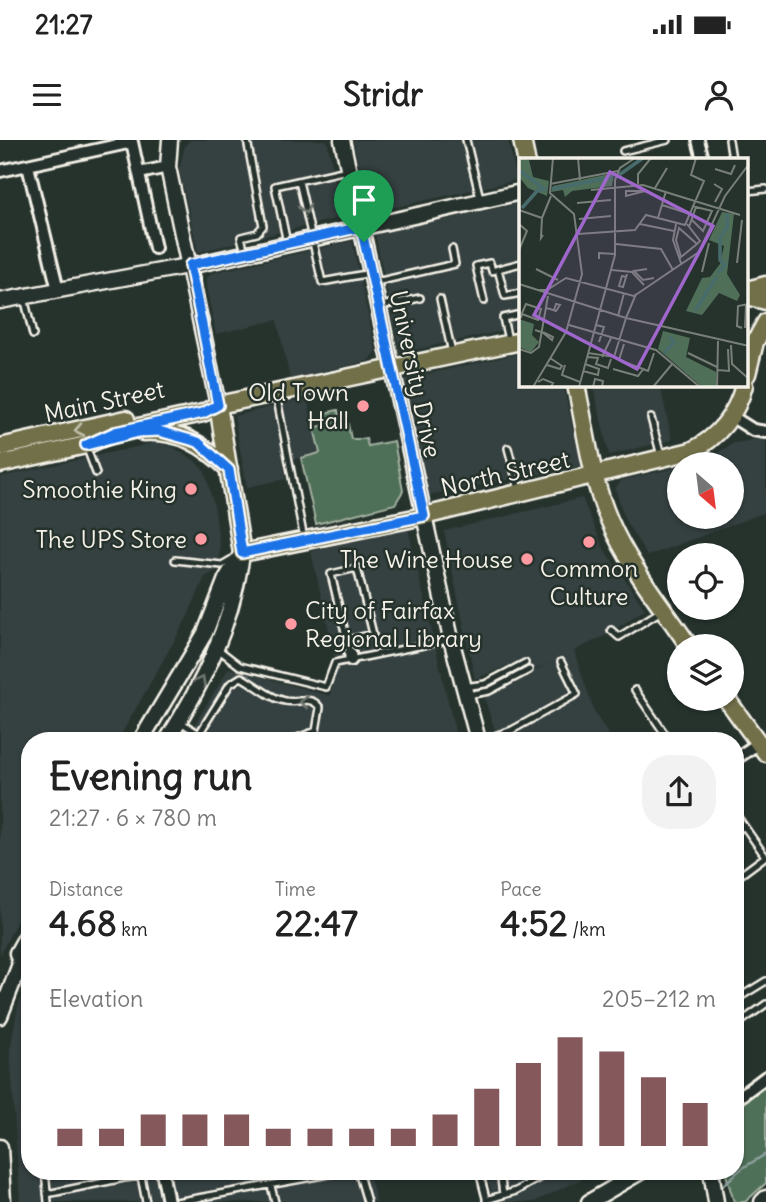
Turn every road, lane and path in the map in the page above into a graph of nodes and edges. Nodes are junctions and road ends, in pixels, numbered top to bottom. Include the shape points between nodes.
1 (170, 140) edge
2 (247, 140) edge
3 (342, 140) edge
4 (466, 140) edge
5 (522, 140) edge
6 (668, 140) edge
7 (698, 140) edge
8 (729, 140) edge
9 (624, 151) dead end
10 (526, 158) edge
11 (703, 158) edge
12 (732, 158) edge
13 (28, 166) junction
14 (168, 167) junction
15 (348, 170) junction
16 (0, 171) edge
17 (139, 173) junction
18 (299, 181) junction
19 (766, 189) edge
20 (748, 191) edge
21 (519, 192) edge
22 (480, 201) junction
23 (361, 227) junction
24 (311, 238) junction
25 (287, 243) junction
26 (155, 248) dead end
27 (452, 249) dead end
28 (245, 253) junction
29 (519, 264) edge
30 (190, 265) junction
31 (498, 269) junction
32 (372, 278) junction
33 (766, 285) edge
34 (58, 290) junction
35 (748, 290) edge
36 (519, 293) edge
37 (748, 296) edge
38 (24, 297) junction
39 (420, 298) dead end
40 (440, 299) dead end
41 (484, 300) dead end
42 (0, 301) edge
43 (766, 301) edge
44 (378, 307) junction
45 (519, 314) edge
46 (766, 322) edge
47 (33, 335) dead end
48 (515, 342) edge
49 (452, 356) junction
50 (391, 369) junction
51 (748, 370) edge
52 (576, 387) edge
53 (743, 387) edge
54 (276, 393) junction
55 (218, 405) junction
56 (731, 416) junction
57 (651, 418) dead end
58 (766, 432) edge
59 (86, 445) junction
60 (0, 447) edge
61 (508, 448) dead end
62 (662, 459) junction
63 (0, 464) edge
64 (229, 470) junction
65 (96, 473) dead end
66 (596, 475) junction
67 (519, 493) junction
68 (424, 516) junction
69 (305, 542) junction
70 (242, 553) junction
71 (176, 560) dead end
72 (664, 610) junction
73 (611, 630) dead end
74 (681, 634) edge
75 (451, 639) junction
76 (347, 640) junction
77 (218, 649) junction
78 (351, 657) junction
79 (561, 662) dead end
80 (525, 663) dead end
81 (529, 670) dead end
82 (635, 690) dead end
83 (464, 692) junction
84 (735, 711) edge
85 (179, 721) junction
86 (146, 732) edge
87 (172, 732) edge
88 (196, 732) edge
89 (200, 732) edge
90 (313, 732) edge
91 (476, 732) edge
92 (506, 732) edge
93 (664, 732) edge
94 (762, 748) edge
95 (744, 755) edge
96 (744, 826) edge
97 (766, 856) edge
98 (744, 872) edge
99 (21, 968) edge
100 (766, 981) edge
101 (744, 994) edge
102 (766, 1004) edge
103 (1, 1010) edge
104 (744, 1020) edge
105 (766, 1077) edge
106 (744, 1093) edge
107 (0, 1147) edge
108 (46, 1180) edge
109 (114, 1180) edge
110 (141, 1180) edge
111 (164, 1180) edge
112 (301, 1180) edge
113 (361, 1180) edge
114 (481, 1180) edge
115 (501, 1180) edge
116 (533, 1180) edge
117 (627, 1180) edge
118 (712, 1180) edge
119 (271, 1186) junction
120 (47, 1194) junction
121 (503, 1195) junction
122 (487, 1201) edge
123 (3, 1202) edge
124 (48, 1202) edge
125 (146, 1202) edge
126 (168, 1202) edge
127 (176, 1202) edge
128 (275, 1202) edge
129 (368, 1202) edge
130 (589, 1202) edge
131 (716, 1202) edge

1 - 14 street
2 - 28 lane via 263,226 257,233 241,237
3 - 15 street, University Drive
4 - 22 lane
5 - 10 main road
6 - 9 lane
7 - 11 street
8 - 12 lane
13 - 16 street
13 - 17 street via 132,142
13 - 34 street
14 - 17 street
14 - 30 street
15 - 18 lane
15 - 23 street, University Drive
17 - 26 street
18 -> 24 lane
18 - 25 lane via 275,186
19 - 20 lane
21 - 22 street
22 - 23 street
23 - 24 street
23 - 32 street, University Drive
24 - 25 street
24 - 32 lane via 322,282
25 - 28 street
27 - 32 lane via 455,264
28 - 30 street
29 - 31 lane
30 - 34 street
30 - 55 street
31 - 36 lane via 505,296
31 - 41 lane via 492,271 490,263 476,266
32 - 44 street, University Drive
33 - 35 main road
34 - 38 street
37 - 43 main road
38 - 42 street
38 - 47 lane
39 - 44 lane
40 - 49 lane
44 - 50 street, University Drive
45 - 48 lane via 503,318
46 - 51 main road
48 - 49 main road, Main Street
49 - 50 main road, Main Street
50 - 54 main road, Main Street
50 - 68 street, University Drive
52 - 66 main road
53 - 56 main road, North Street
54 - 55 main road, Main Street
54 - 69 lane
55 - 59 main road, Main Street via 203,413 115,432
55 -> 60 main road, Main Street via 201,403
55 - 64 main road
56 - 58 street via 752,430
56 - 62 main road, North Street via 702,446
57 - 62 lane
59 - 63 main road, Main Street
59 - 64 main road via 139,432 178,434 198,442
59 - 65 lane
61 - 67 lane
62 - 66 main road, North Street
64 - 70 main road
66 - 67 main road, North Street
66 - 72 main road via 610,523
67 - 68 main road, North Street
68 - 69 main road, North Street
68 - 75 street, University Drive
69 - 70 main road, North Street
70 - 71 lane via 222,565
70 - 77 street via 236,593
70 - 86 street via 226,579 205,634
72 - 73 lane via 619,637
72 - 74 main road
75 - 78 lane
75 - 83 street, University Drive
76 - 76 lane via 331,574 357,568 373,634
76 - 78 lane
77 - 78 lane via 240,666 326,687 335,663
85 -> 77 street
79 - 92 lane via 578,694
80 - 83 lane
81 - 83 lane via 489,691
82 - 93 lane
83 - 91 street, University Drive
84 - 94 main road
85 - 87 street
88 -> 85 lane
90 -> 89 lane via 320,708 312,700 279,699 241,677 230,684
94 - 95 street
96 - 97 lane
97 - 98 lane
99 - 103 street
100 - 101 lane
102 - 104 lane
105 - 106 street
107 - 123 street
108 - 120 lane
109 - 120 lane
110 - 125 lane
111 - 126 street
112 - 119 lane
113 - 129 lane
114 - 122 lane
115 - 121 lane
116 - 121 lane
117 - 130 street
118 - 131 street
119 - 127 lane
119 - 128 lane
120 - 124 lane
121 - 122 lane

